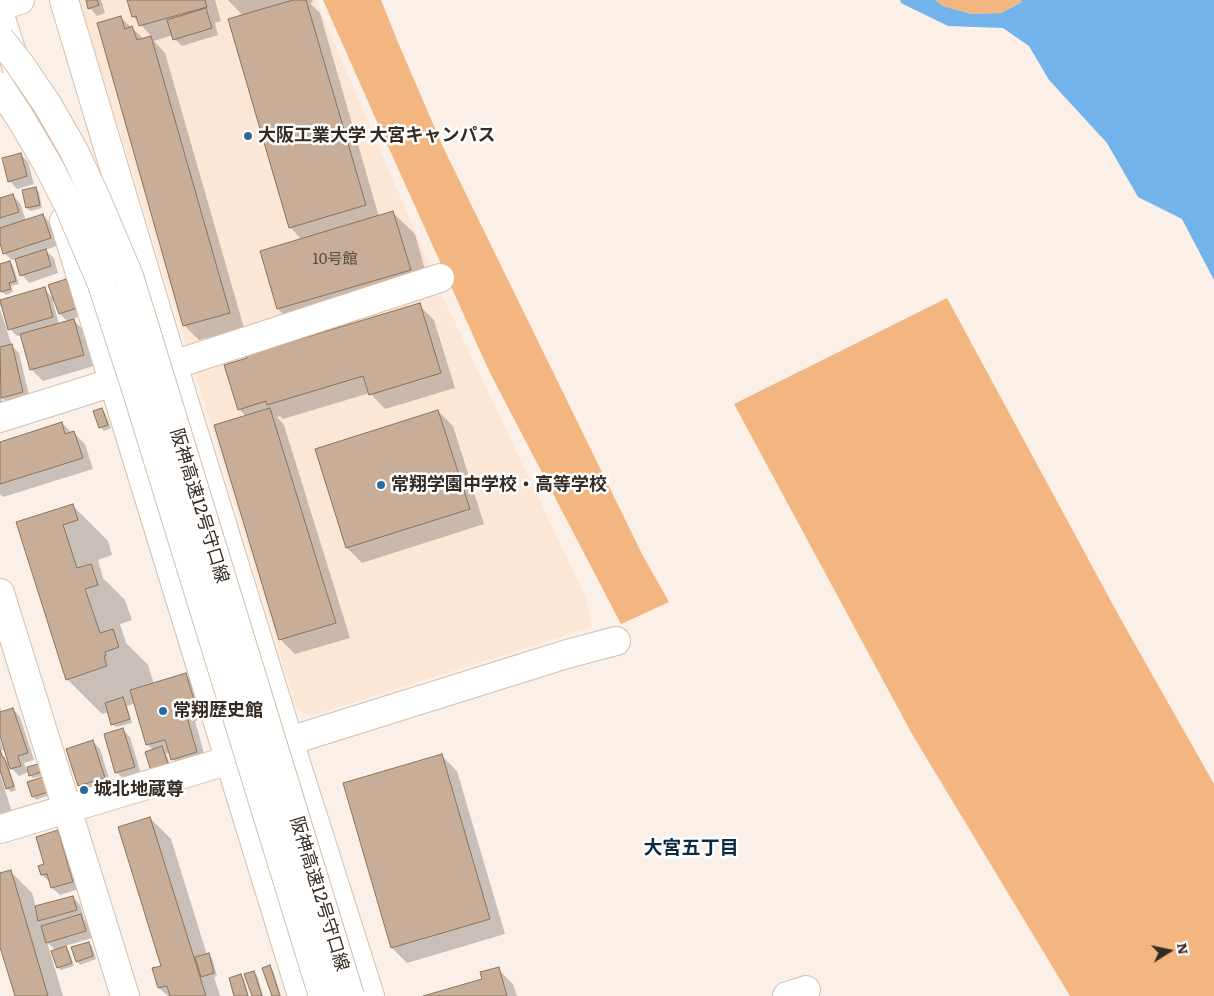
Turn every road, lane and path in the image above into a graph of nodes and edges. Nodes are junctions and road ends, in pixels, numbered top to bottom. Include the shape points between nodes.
1 (20, 0) edge
2 (64, 0) edge
3 (0, 6) edge
4 (0, 15) edge
5 (0, 39) edge
6 (0, 87) edge
7 (440, 278) dead end
8 (173, 365) junction
9 (114, 382) junction
10 (0, 418) edge
11 (0, 593) edge
12 (616, 641) dead end
13 (289, 740) junction
14 (230, 760) junction
15 (67, 809) junction
16 (0, 829) edge
17 (125, 996) edge
18 (302, 996) edge
19 (323, 996) edge
20 (350, 996) edge
21 (370, 996) edge

1 - 3 main road
2 - 8 main road
4 - 9 main road
5 - 20 main road, 阪神高速12号守口線, bridge via 47,104 74,151 129,276
6 - 19 main road, 阪神高速12号守口線, bridge via 48,165 102,284
7 - 8 main road
8 - 9 main road
8 - 13 main road
9 - 10 main road
9 - 14 main road
11 - 15 main road
12 - 13 main road
13 - 14 main road
13 - 21 main road
14 - 15 main road
14 - 18 main road
15 - 16 main road
15 - 17 main road

